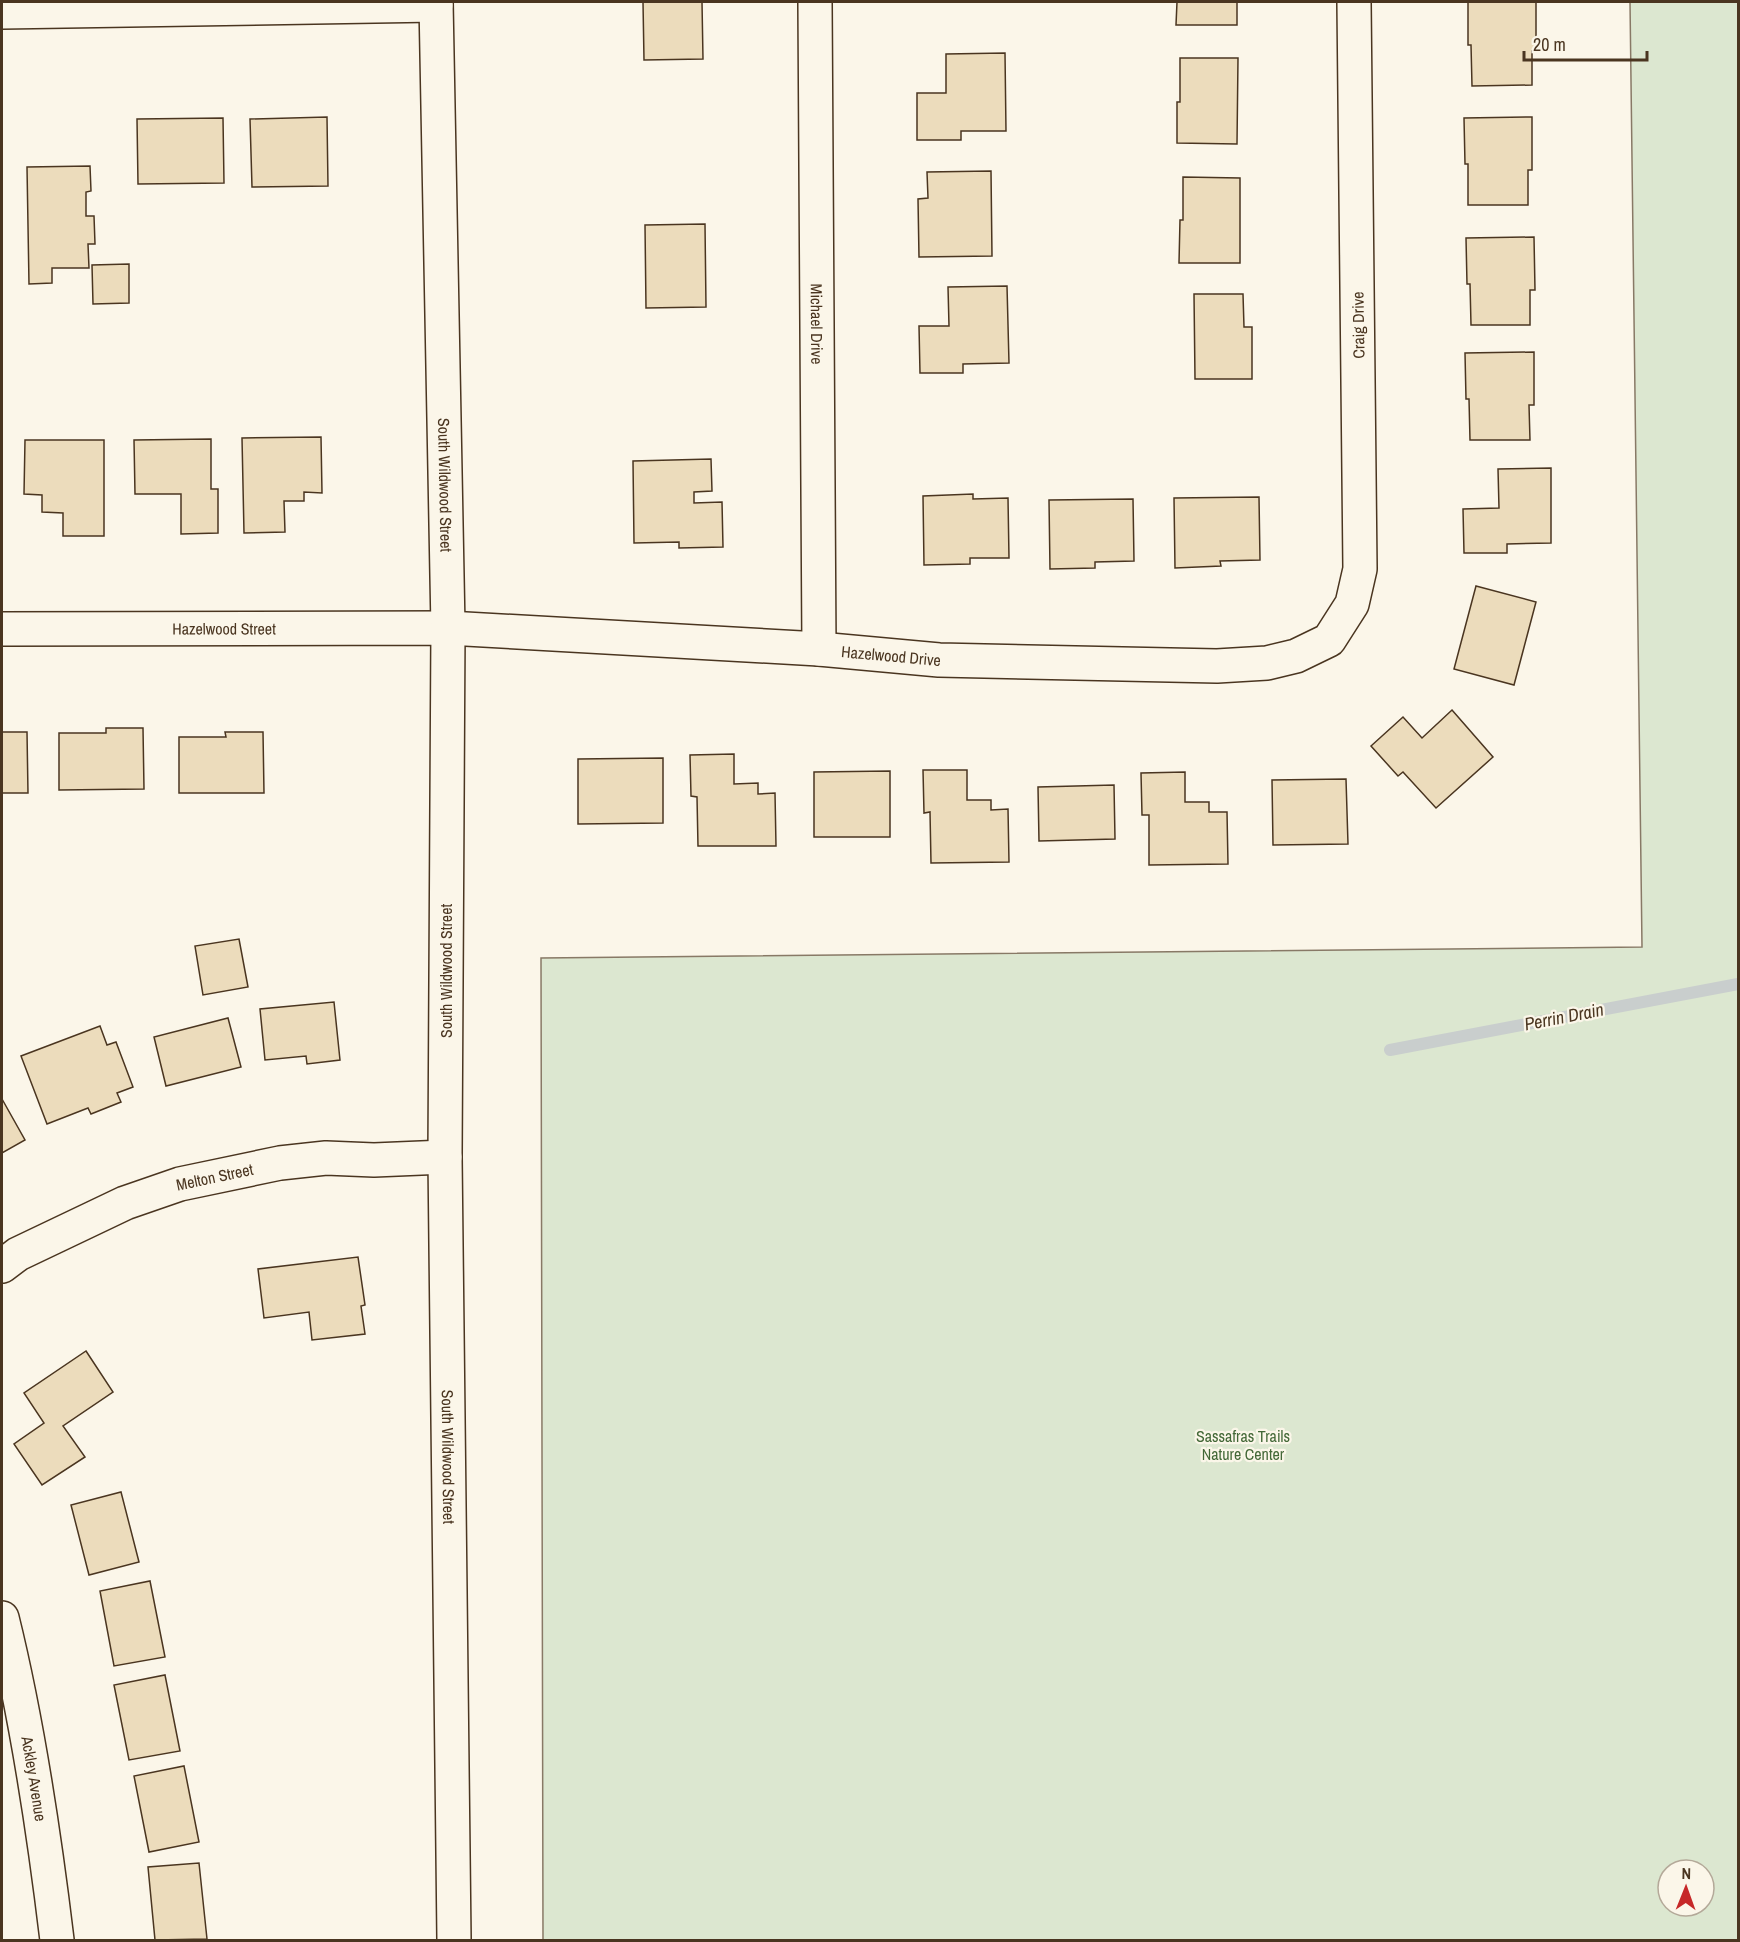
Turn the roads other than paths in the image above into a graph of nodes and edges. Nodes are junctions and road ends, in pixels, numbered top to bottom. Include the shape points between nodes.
1 (815, 2) edge
2 (1354, 2) edge
3 (436, 3) edge
4 (2, 12) edge
5 (448, 628) junction
6 (2, 629) edge
7 (1329, 640) joint
8 (819, 649) junction
9 (445, 1157) junction
10 (2, 1266) edge
11 (2, 1618) edge
12 (57, 1941) edge
13 (454, 1941) edge

1 - 8 street, Michael Drive
2 - 7 street, Craig Drive via 1360,569 1352,604
3 - 4 street
3 - 5 street, South Wildwood Street
5 - 6 street, Hazelwood Street
5 - 8 street, Hazelwood Drive
5 - 9 street, South Wildwood Street
7 - 8 street, Hazelwood Drive via 1296,656 1267,663 1217,666 939,660
9 - 10 street, Melton Street via 326,1158 280,1163 180,1184 125,1203 18,1254
9 - 13 street, South Wildwood Street
11 - 12 street, Ackley Avenue via 30,1756

